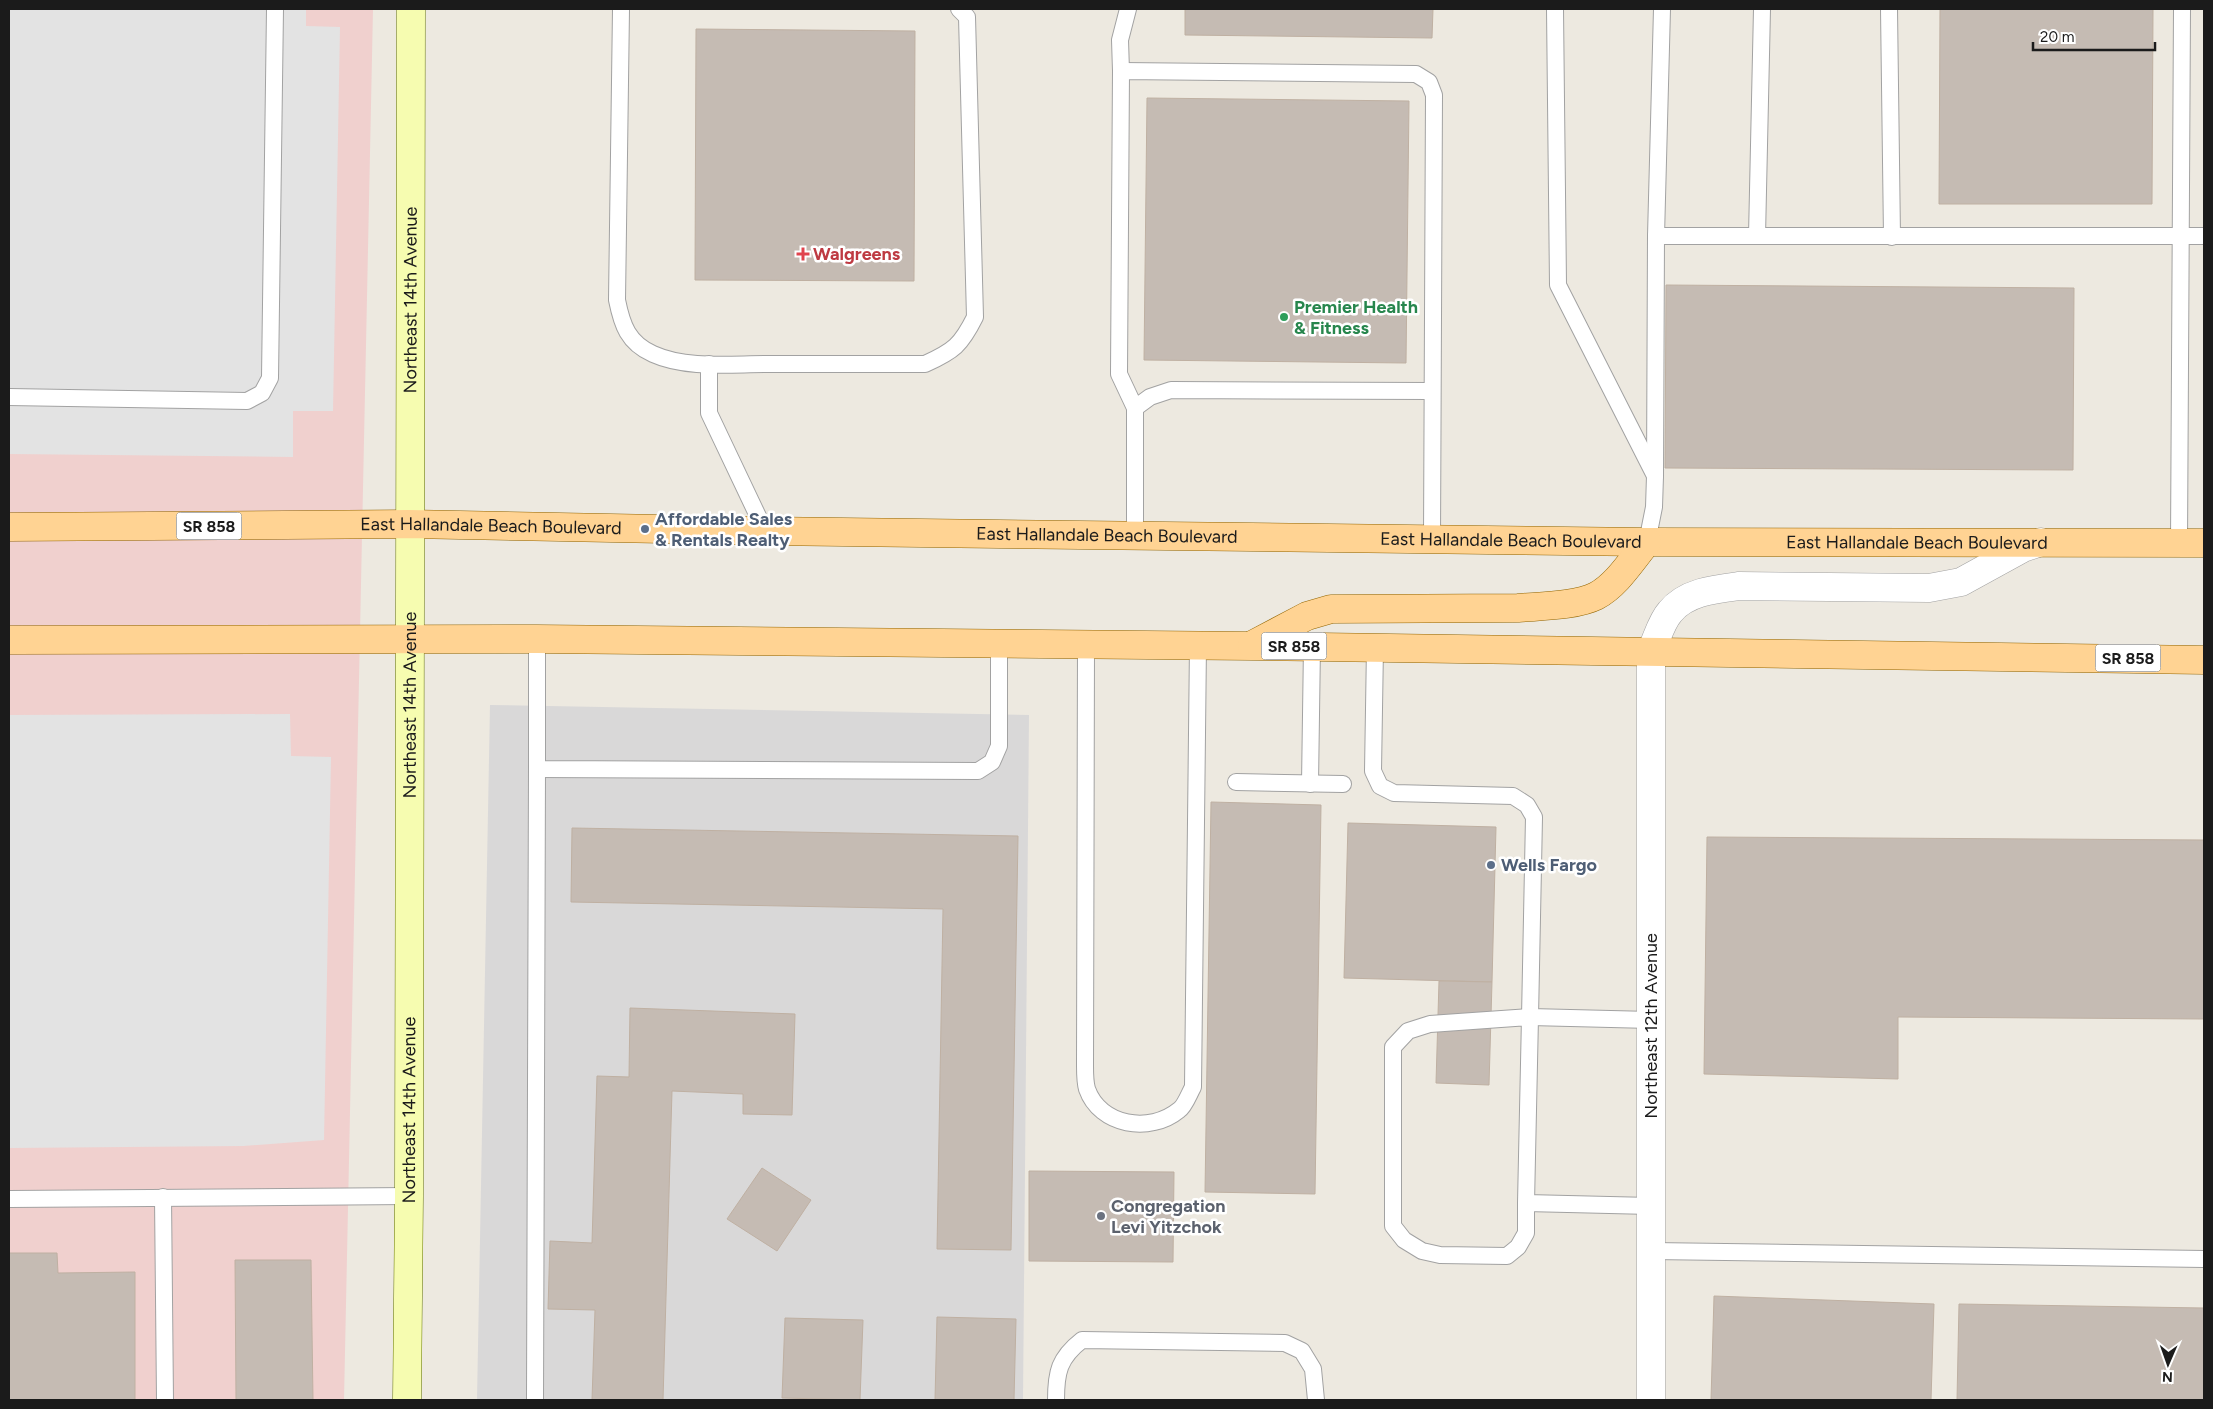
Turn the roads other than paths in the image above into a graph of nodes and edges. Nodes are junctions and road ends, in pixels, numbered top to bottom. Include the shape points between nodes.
1 (275, 9) edge
2 (411, 9) edge
3 (621, 9) edge
4 (959, 9) edge
5 (1128, 9) edge
6 (1556, 9) edge
7 (1662, 9) edge
8 (1762, 9) edge
9 (1889, 9) edge
10 (2182, 9) edge
11 (1120, 71) junction
12 (1656, 236) junction
13 (1757, 236) junction
14 (1892, 236) junction
15 (2204, 236) edge
16 (2181, 237) junction
17 (709, 364) junction
18 (1432, 391) junction
19 (9, 397) edge
20 (1135, 408) junction
21 (1655, 476) junction
22 (409, 524) junction
23 (9, 527) edge
24 (766, 531) junction
25 (1135, 534) junction
26 (1432, 538) junction
27 (1647, 542) junction
28 (2044, 542) junction
29 (2191, 543) edge
30 (409, 639) junction
31 (537, 639) junction
32 (9, 640) edge
33 (999, 644) junction
34 (1086, 645) junction
35 (1198, 645) junction
36 (1251, 646) junction
37 (1312, 646) junction
38 (1376, 647) junction
39 (1651, 651) junction
40 (2204, 660) edge
41 (537, 769) junction
42 (1236, 782) dead end
43 (1310, 784) junction
44 (1343, 784) dead end
45 (1530, 1017) junction
46 (1651, 1020) junction
47 (410, 1196) junction
48 (163, 1197) junction
49 (9, 1199) edge
50 (1526, 1204) junction
51 (1651, 1206) junction
52 (1652, 1251) junction
53 (2204, 1259) edge
54 (166, 1400) edge
55 (407, 1400) edge
56 (535, 1400) edge
57 (1056, 1400) edge
58 (1316, 1400) edge
59 (1651, 1400) edge

1 - 19 lane via 270,378 262,393 247,401
2 - 22 street, Northeast 14th Avenue
3 - 17 lane via 617,300 621,323 634,341 651,354 672,361
4 - 17 lane via 967,17 975,317 965,337 948,354 925,364
5 - 11 lane via 1120,40
6 - 21 lane via 1558,285
7 - 12 lane
8 - 13 lane
9 - 14 lane
10 - 16 lane
11 - 18 lane via 1416,74 1429,82 1434,95
11 - 20 lane via 1118,374
12 - 13 lane
12 - 21 lane
13 - 14 lane
14 - 16 lane
15 - 16 lane
16 - 29 lane
17 - 24 lane via 709,413
18 - 20 lane via 1171,390
18 - 26 lane
20 - 25 lane
21 - 27 lane via 1654,507
22 - 23 main road, East Hallandale Beach Boulevard / SR 858
22 - 24 main road, East Hallandale Beach Boulevard / SR 858
22 - 30 street, Northeast 14th Avenue
24 - 25 main road, East Hallandale Beach Boulevard / SR 858
25 - 26 main road, East Hallandale Beach Boulevard / SR 858
26 - 27 main road, East Hallandale Beach Boulevard / SR 858
27 - 28 main road, East Hallandale Beach Boulevard / SR 858
27 - 36 main road via 1617,579 1596,596 1518,608 1331,609 1307,616
28 - 29 main road, East Hallandale Beach Boulevard / SR 858
28 - 39 street via 2023,548 1961,582 1929,588 1739,586 1715,589 1676,605 1668,613
30 - 31 main road, SR 858
30 - 32 main road, SR 858
30 - 47 street, Northeast 14th Avenue
31 - 33 main road, SR 858
31 - 41 lane
33 - 34 main road, SR 858
33 - 41 lane via 999,746 992,762 978,771
34 - 35 main road, SR 858
34 - 35 lane via 1084,1066 1087,1089 1098,1108 1113,1119 1136,1124 1158,1122 1180,1110 1193,1087
35 - 36 main road, SR 858
36 - 37 main road, SR 858
37 - 38 main road, SR 858
37 - 43 lane
38 - 39 main road, SR 858
38 - 45 lane via 1373,772 1380,786 1394,793 1513,796 1527,805 1534,817
39 - 40 main road, SR 858
39 - 46 street, Northeast 12th Avenue
41 - 56 lane
42 - 43 lane
43 - 44 lane
45 - 46 lane
45 - 50 lane
45 - 50 lane via 1430,1024 1408,1031 1394,1047 1393,1226 1404,1240 1422,1251 1440,1255 1506,1256 1518,1247 1526,1233
46 - 51 street, Northeast 12th Avenue
47 - 48 lane
47 - 55 street, Northeast 14th Avenue
48 - 49 lane
48 - 54 lane
50 - 51 lane
51 - 52 street, Northeast 12th Avenue
52 - 53 lane
52 - 59 street, Northeast 12th Avenue
57 - 58 lane via 1059,1366 1082,1340 1285,1343 1302,1351 1314,1369

